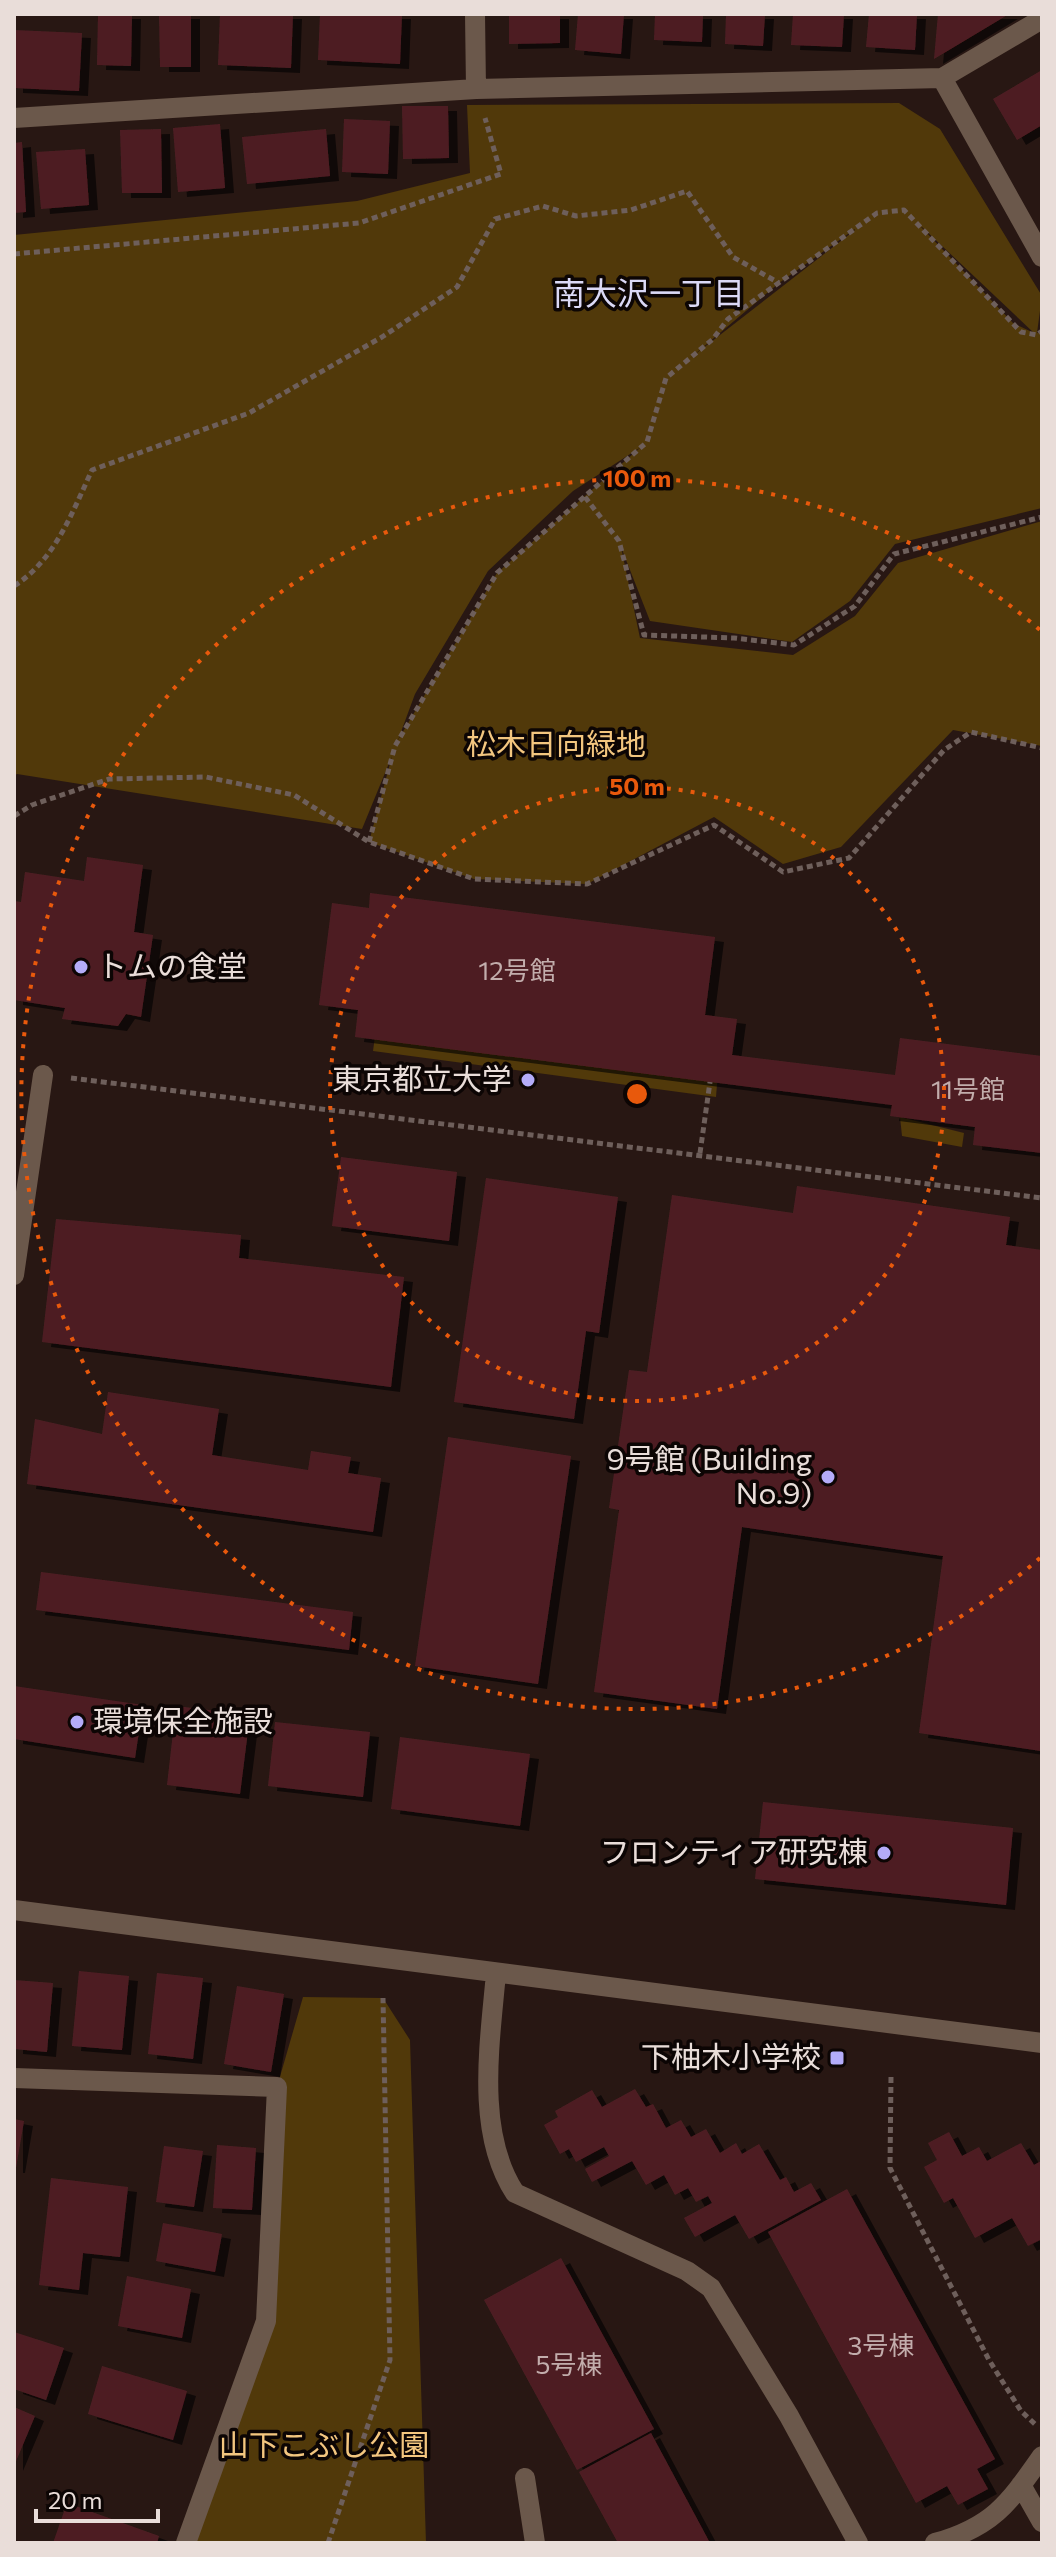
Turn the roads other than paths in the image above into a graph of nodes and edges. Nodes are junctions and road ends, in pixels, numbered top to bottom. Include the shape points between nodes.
1 (475, 14) edge
2 (1042, 19) edge
3 (942, 78) junction
4 (476, 89) junction
5 (14, 118) edge
6 (1042, 257) edge
7 (43, 1075) road end
8 (14, 1275) edge
9 (14, 1910) edge
10 (496, 1973) junction
11 (1042, 2043) edge
12 (14, 2078) edge
13 (1042, 2456) edge
14 (525, 2478) dead end
15 (1021, 2485) junction
16 (1042, 2522) edge
17 (186, 2543) edge
18 (535, 2543) edge
19 (858, 2543) edge
20 (935, 2543) edge

1 - 4 street
2 - 3 street
3 - 4 street
3 - 6 street
4 - 5 street
7 - 8 street
9 - 10 street
10 - 11 street
10 - 19 street via 488,2085 499,2168 515,2193 687,2271 711,2288
12 - 17 street via 277,2087 266,2321
13 - 15 street
14 - 18 street
15 - 16 street
15 - 20 street via 994,2517

